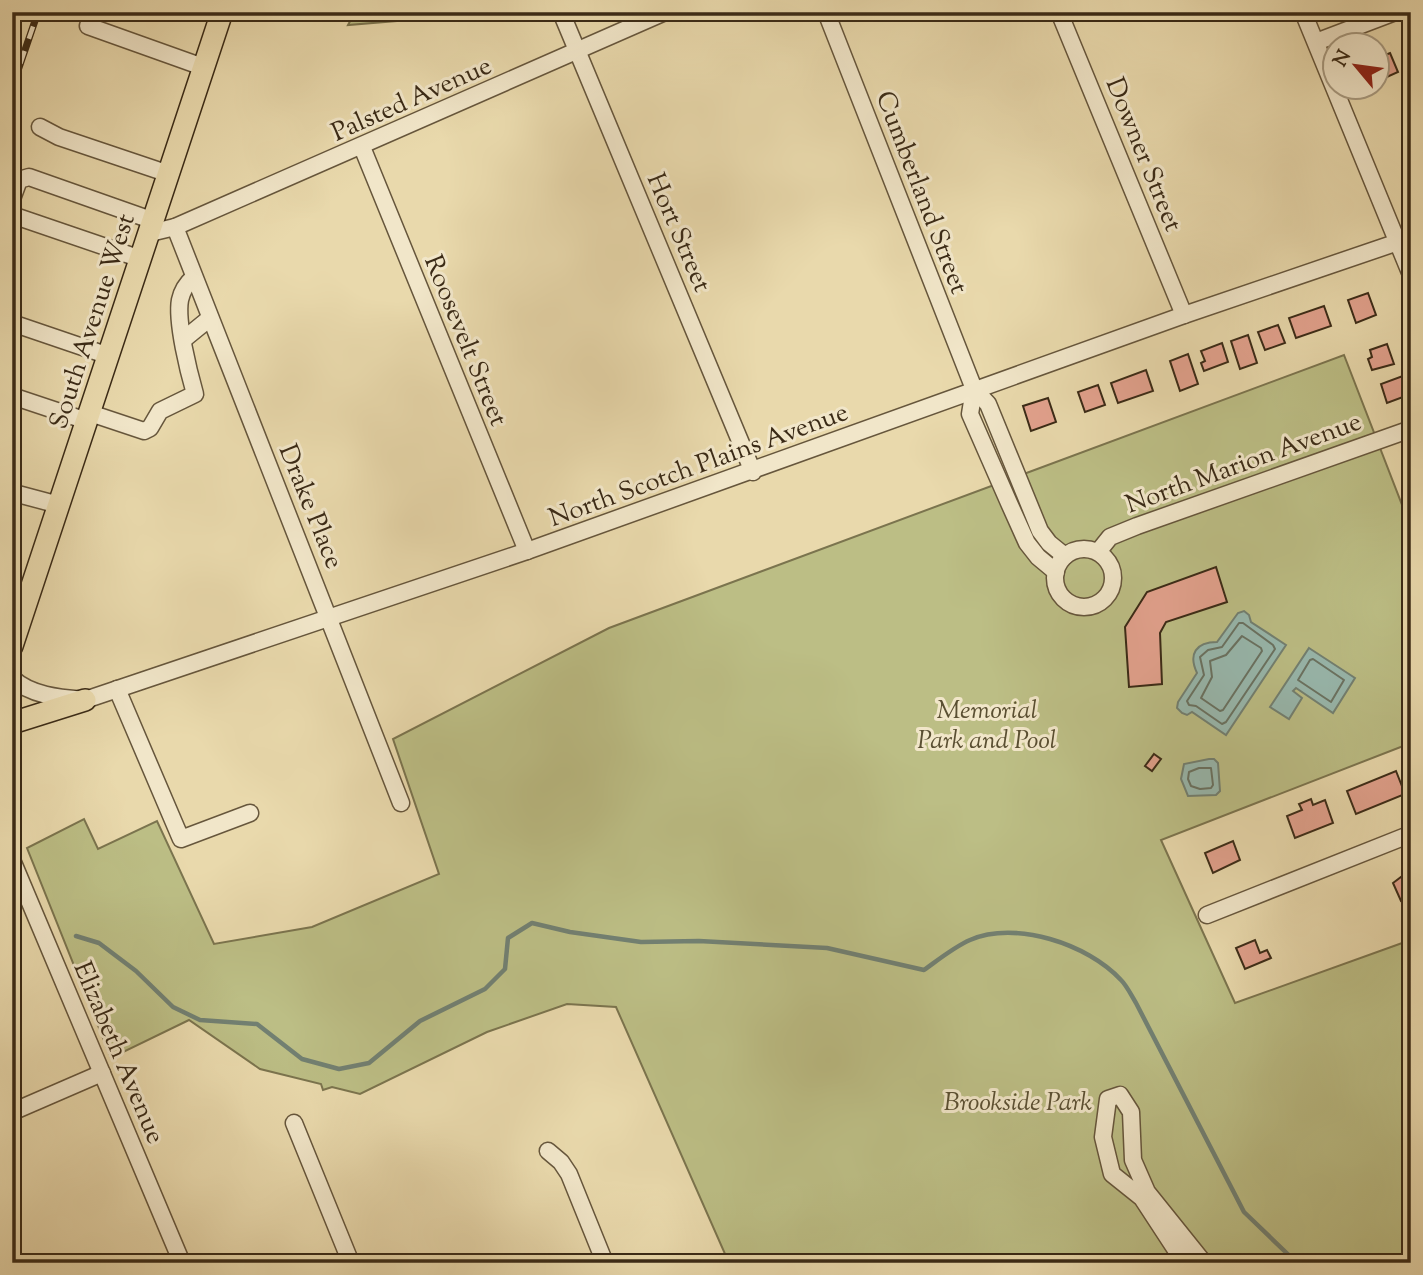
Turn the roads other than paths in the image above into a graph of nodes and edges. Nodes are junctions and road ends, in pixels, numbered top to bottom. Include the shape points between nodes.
1 (93, 12) edge
2 (222, 12) edge
3 (561, 12) edge
4 (665, 12) edge
5 (827, 12) edge
6 (1059, 12) edge
7 (1303, 12) edge
8 (1395, 12) edge
9 (1316, 42) junction
10 (578, 51) junction
11 (203, 67) junction
12 (40, 127) dead end
13 (362, 147) junction
14 (169, 174) junction
15 (12, 200) edge
16 (12, 210) edge
17 (152, 227) junction
18 (176, 227) junction
19 (1404, 238) edge
20 (141, 258) junction
21 (1411, 275) edge
22 (194, 277) junction
23 (1184, 315) junction
24 (210, 318) junction
25 (12, 323) edge
26 (183, 340) junction
27 (109, 356) junction
28 (974, 390) junction
29 (12, 396) edge
30 (89, 417) junction
31 (1411, 429) edge
32 (753, 471) junction
33 (13, 494) edge
34 (59, 505) junction
35 (527, 551) junction
36 (1098, 552) junction
37 (1065, 556) junction
38 (1056, 572) junction
39 (330, 618) junction
40 (12, 646) edge
41 (12, 678) edge
42 (117, 689) junction
43 (85, 700) junction
44 (12, 723) edge
45 (401, 803) dead end
46 (250, 813) dead end
47 (1411, 834) edge
48 (12, 860) edge
49 (1207, 915) dead end
50 (103, 1073) junction
51 (12, 1112) edge
52 (293, 1123) dead end
53 (548, 1151) dead end
54 (1153, 1206) junction
55 (12, 1257) edge
56 (15, 1263) edge
57 (182, 1263) edge
58 (351, 1263) edge
59 (605, 1263) edge
60 (1189, 1263) edge
61 (1204, 1263) edge

1 - 11 street via 88,26
2 - 11 main road, South Avenue West
3 - 10 street, Hort Street
4 - 10 street, Palsted Avenue
5 - 28 street, Cumberland Street
6 - 23 street, Downer Street
7 - 9 street
8 - 9 street
9 - 19 street
10 - 13 street, Palsted Avenue
10 - 32 street, Hort Street
11 - 14 main road, South Avenue West
12 - 14 street
13 - 18 street, Palsted Avenue
13 - 35 street, Roosevelt Street
14 - 17 main road, South Avenue West
15 - 17 street via 19,180 29,177
16 - 20 street via 15,216
17 - 18 street, Palsted Avenue
17 - 20 main road, South Avenue West
18 - 22 street, Drake Place
19 - 21 street
19 - 23 street, North Scotch Plains Avenue
20 - 27 main road, South Avenue West
22 - 24 street, Drake Place
22 - 26 street via 179,302
23 - 28 street, North Scotch Plains Avenue
24 - 26 street
24 - 39 street, Drake Place
25 - 27 street
26 - 30 street via 195,394 160,411 144,431
27 - 30 main road, South Avenue West
28 - 32 street, North Scotch Plains Avenue
28 - 37 street, Cumberland Street via 988,404 1040,531
28 - 38 street, Cumberland Street via 970,414 1027,543
29 - 30 street
30 - 34 main road, South Avenue West
31 - 36 street, North Marion Avenue via 1137,526 1110,537
32 - 35 street, North Scotch Plains Avenue
33 - 34 street
34 - 40 main road, South Avenue West
35 - 39 street, North Scotch Plains Avenue
36 - 37 street via 1081,549
36 - 38 street via 1111,565 1113,583 1096,604 1069,603 1058,589
37 - 38 street
39 - 42 street, North Scotch Plains Avenue
39 - 45 street, Drake Place
41 - 43 street, North Scotch Plains Avenue via 44,694
42 - 43 street, North Scotch Plains Avenue
42 - 46 street via 181,839
43 - 44 main road
47 - 49 street
48 - 50 street, Elizabeth Avenue
50 - 51 street
50 - 57 street, Elizabeth Avenue
52 - 58 street
53 - 59 street via 569,1174
54 - 54 street via 1133,1160 1131,1112 1120,1095 1108,1098 1103,1137 1112,1174
54 - 60 street via 1176,1250
54 - 61 street
55 - 56 street

